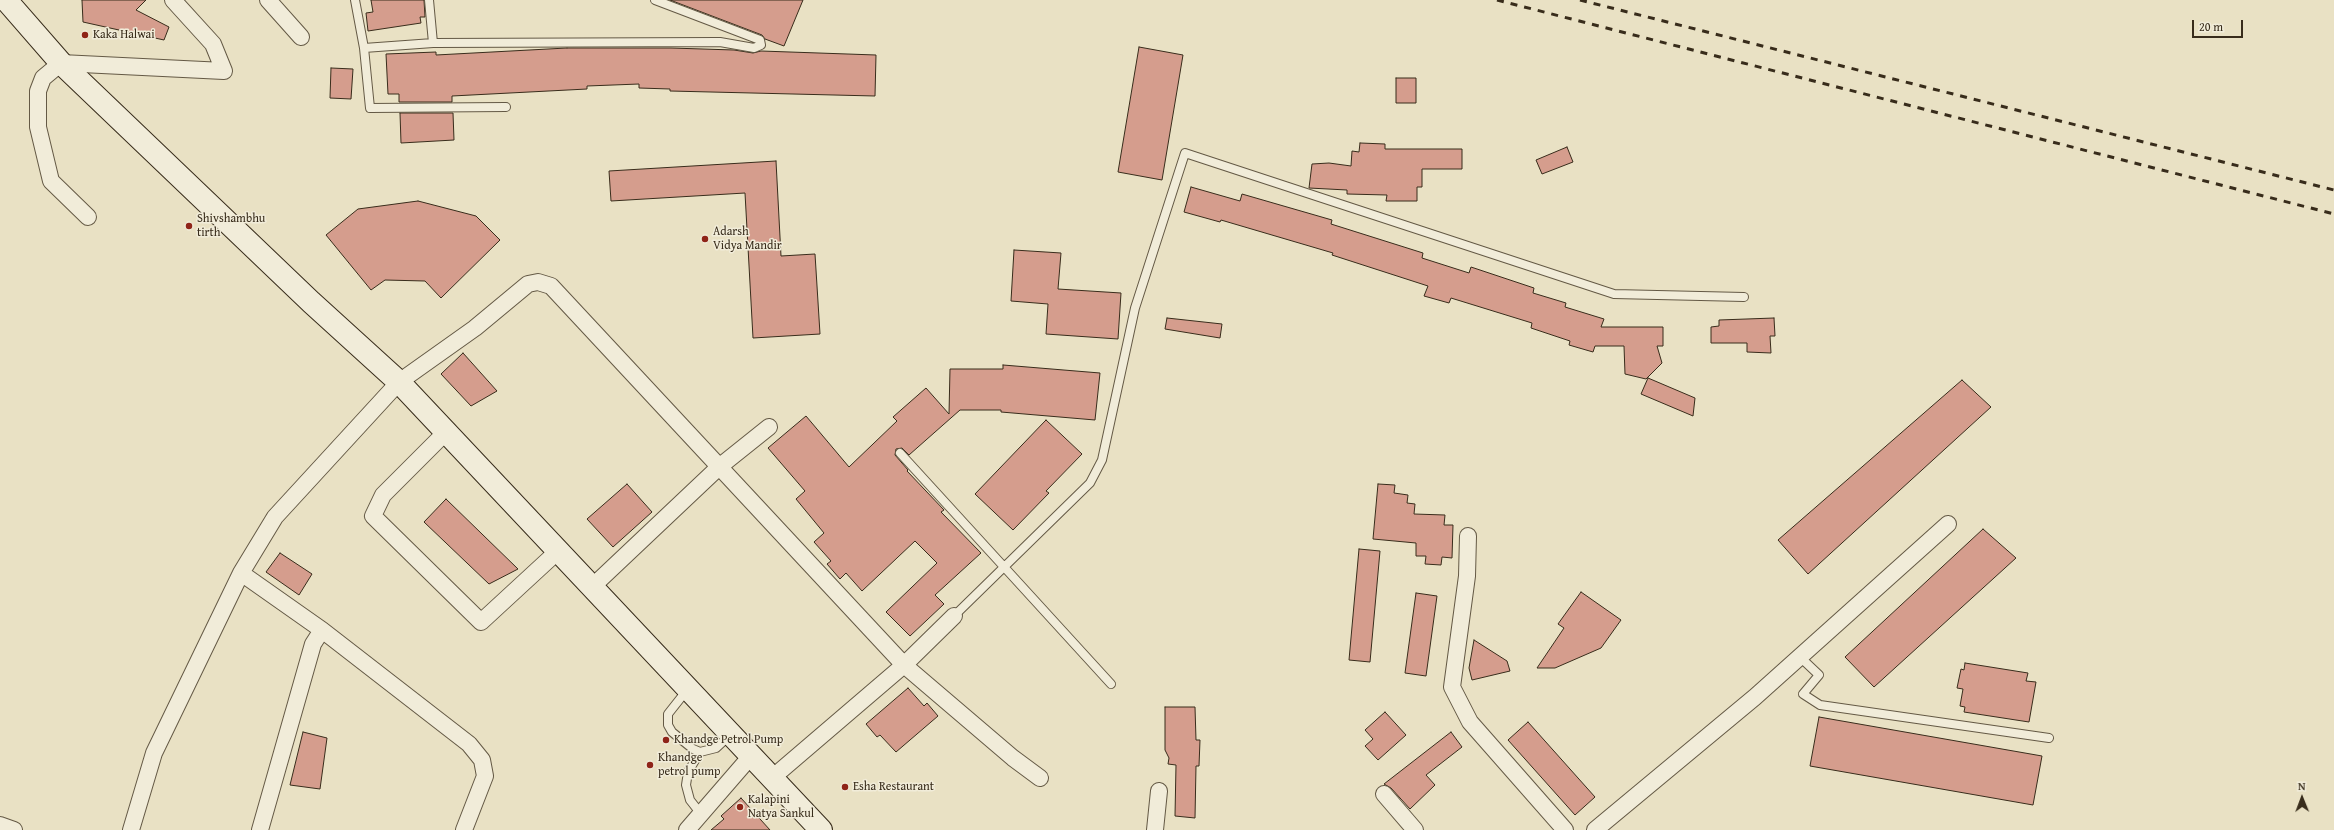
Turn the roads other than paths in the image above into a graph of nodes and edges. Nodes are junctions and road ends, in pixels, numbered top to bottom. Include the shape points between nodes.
1 (6, 0) edge
2 (173, 0) edge
3 (268, 0) edge
4 (356, 0) edge
5 (429, 0) edge
6 (655, 0) edge
7 (301, 37) dead end
8 (433, 43) junction
9 (364, 48) junction
10 (61, 63) junction
11 (506, 107) dead end
12 (88, 217) dead end
13 (1744, 297) dead end
14 (399, 382) junction
15 (769, 426) dead end
16 (446, 432) junction
17 (900, 453) dead end
18 (719, 467) junction
19 (1948, 524) dead end
20 (1468, 536) dead end
21 (558, 551) junction
22 (1004, 567) junction
23 (241, 573) junction
24 (592, 587) junction
25 (954, 616) joint
26 (322, 630) junction
27 (1800, 657) junction
28 (904, 665) junction
29 (1111, 684) dead end
30 (688, 689) junction
31 (731, 734) junction
32 (2049, 738) dead end
33 (700, 752) junction
34 (751, 756) junction
35 (772, 778) junction
36 (1040, 778) dead end
37 (1159, 791) dead end
38 (1384, 794) dead end
39 (701, 814) junction
40 (0, 825) edge
41 (14, 830) edge
42 (131, 830) edge
43 (260, 830) edge
44 (464, 830) edge
45 (687, 830) edge
46 (821, 830) edge
47 (1155, 830) edge
48 (1415, 830) edge
49 (1565, 830) edge
50 (1595, 830) edge

1 - 10 main road
2 - 10 street via 213,44 224,71
3 - 7 street
4 - 9 lane
5 - 8 lane
6 - 8 lane via 760,40 761,45 754,48 720,42
8 - 9 lane
9 - 11 lane via 370,108
10 - 12 street via 43,78 38,91 41,145 52,181
10 - 14 main road via 311,302
13 - 22 lane via 1614,294 1185,153 1135,308 1102,460 1090,483
14 - 16 main road
14 - 18 street via 475,328 528,284 538,282 551,286
14 - 23 street via 275,517
15 - 18 street
16 - 21 main road
16 - 21 street via 383,495 373,516 481,622
17 - 22 lane
18 - 24 street
18 - 28 street
19 - 27 street
20 - 49 street via 1467,576 1452,687 1470,722
21 - 24 main road
22 - 25 lane
22 - 29 lane
23 - 26 street
23 - 42 street via 154,754
24 - 30 main road
25 - 28 street
26 - 43 street via 313,644
26 - 44 street via 469,744 482,760 485,776
27 - 32 lane via 1819,675 1803,694 1820,705
27 - 50 street
28 - 35 street
28 - 36 street
30 - 31 main road
30 - 33 lane via 671,708 668,725 672,732 692,749
31 - 33 lane via 716,748
31 - 34 main road
33 - 39 lane via 688,772 686,785 690,800
34 - 35 main road
34 - 39 street
35 - 46 main road
37 - 47 street
38 - 48 street
39 - 45 street
40 - 41 street

